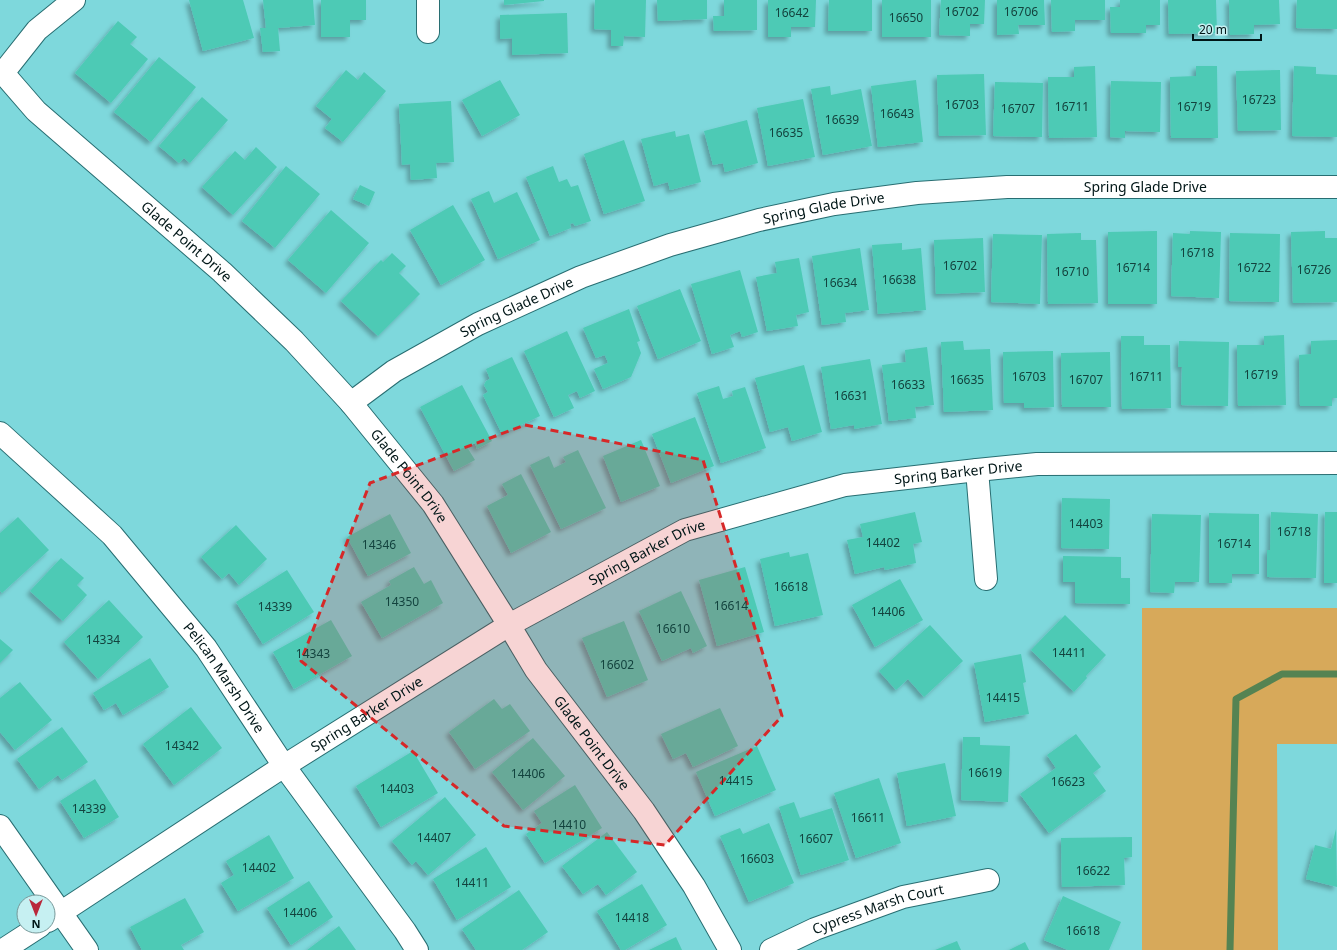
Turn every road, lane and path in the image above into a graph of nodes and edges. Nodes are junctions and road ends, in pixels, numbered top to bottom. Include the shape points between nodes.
1 (74, 0) edge
2 (428, 0) edge
3 (428, 32) dead end
4 (1337, 187) edge
5 (351, 403) junction
6 (0, 433) edge
7 (1337, 463) edge
8 (977, 470) junction
9 (986, 579) dead end
10 (509, 625) junction
11 (284, 766) junction
12 (0, 826) edge
13 (988, 880) dead end
14 (40, 894) edge
15 (56, 916) edge
16 (56, 919) edge
17 (28, 934) edge
18 (3, 950) edge
19 (87, 950) edge
20 (417, 950) edge
21 (730, 950) edge
22 (771, 950) edge

1 - 5 street, Glade Point Drive via 37,30 3,73 36,111 222,272 294,340
2 - 3 street
4 - 5 street, Spring Glade Drive via 1006,187 834,204 759,220 670,245 581,277 478,324 394,371
5 - 10 street, Glade Point Drive via 433,504
6 - 11 street, Pelican Marsh Drive via 112,535 206,648
7 - 8 street, Spring Barker Drive via 1037,464
8 - 9 street
8 - 10 street, Spring Barker Drive via 845,485 685,530
10 - 11 street, Spring Barker Drive
10 - 21 street, Glade Point Drive via 536,670 644,811 694,886
11 - 15 street, Spring Barker Drive
11 - 20 street, Pelican Marsh Drive
12 - 14 street
13 - 22 street, Cypress Marsh Court via 903,897 815,929
16 - 19 street
17 - 18 street

